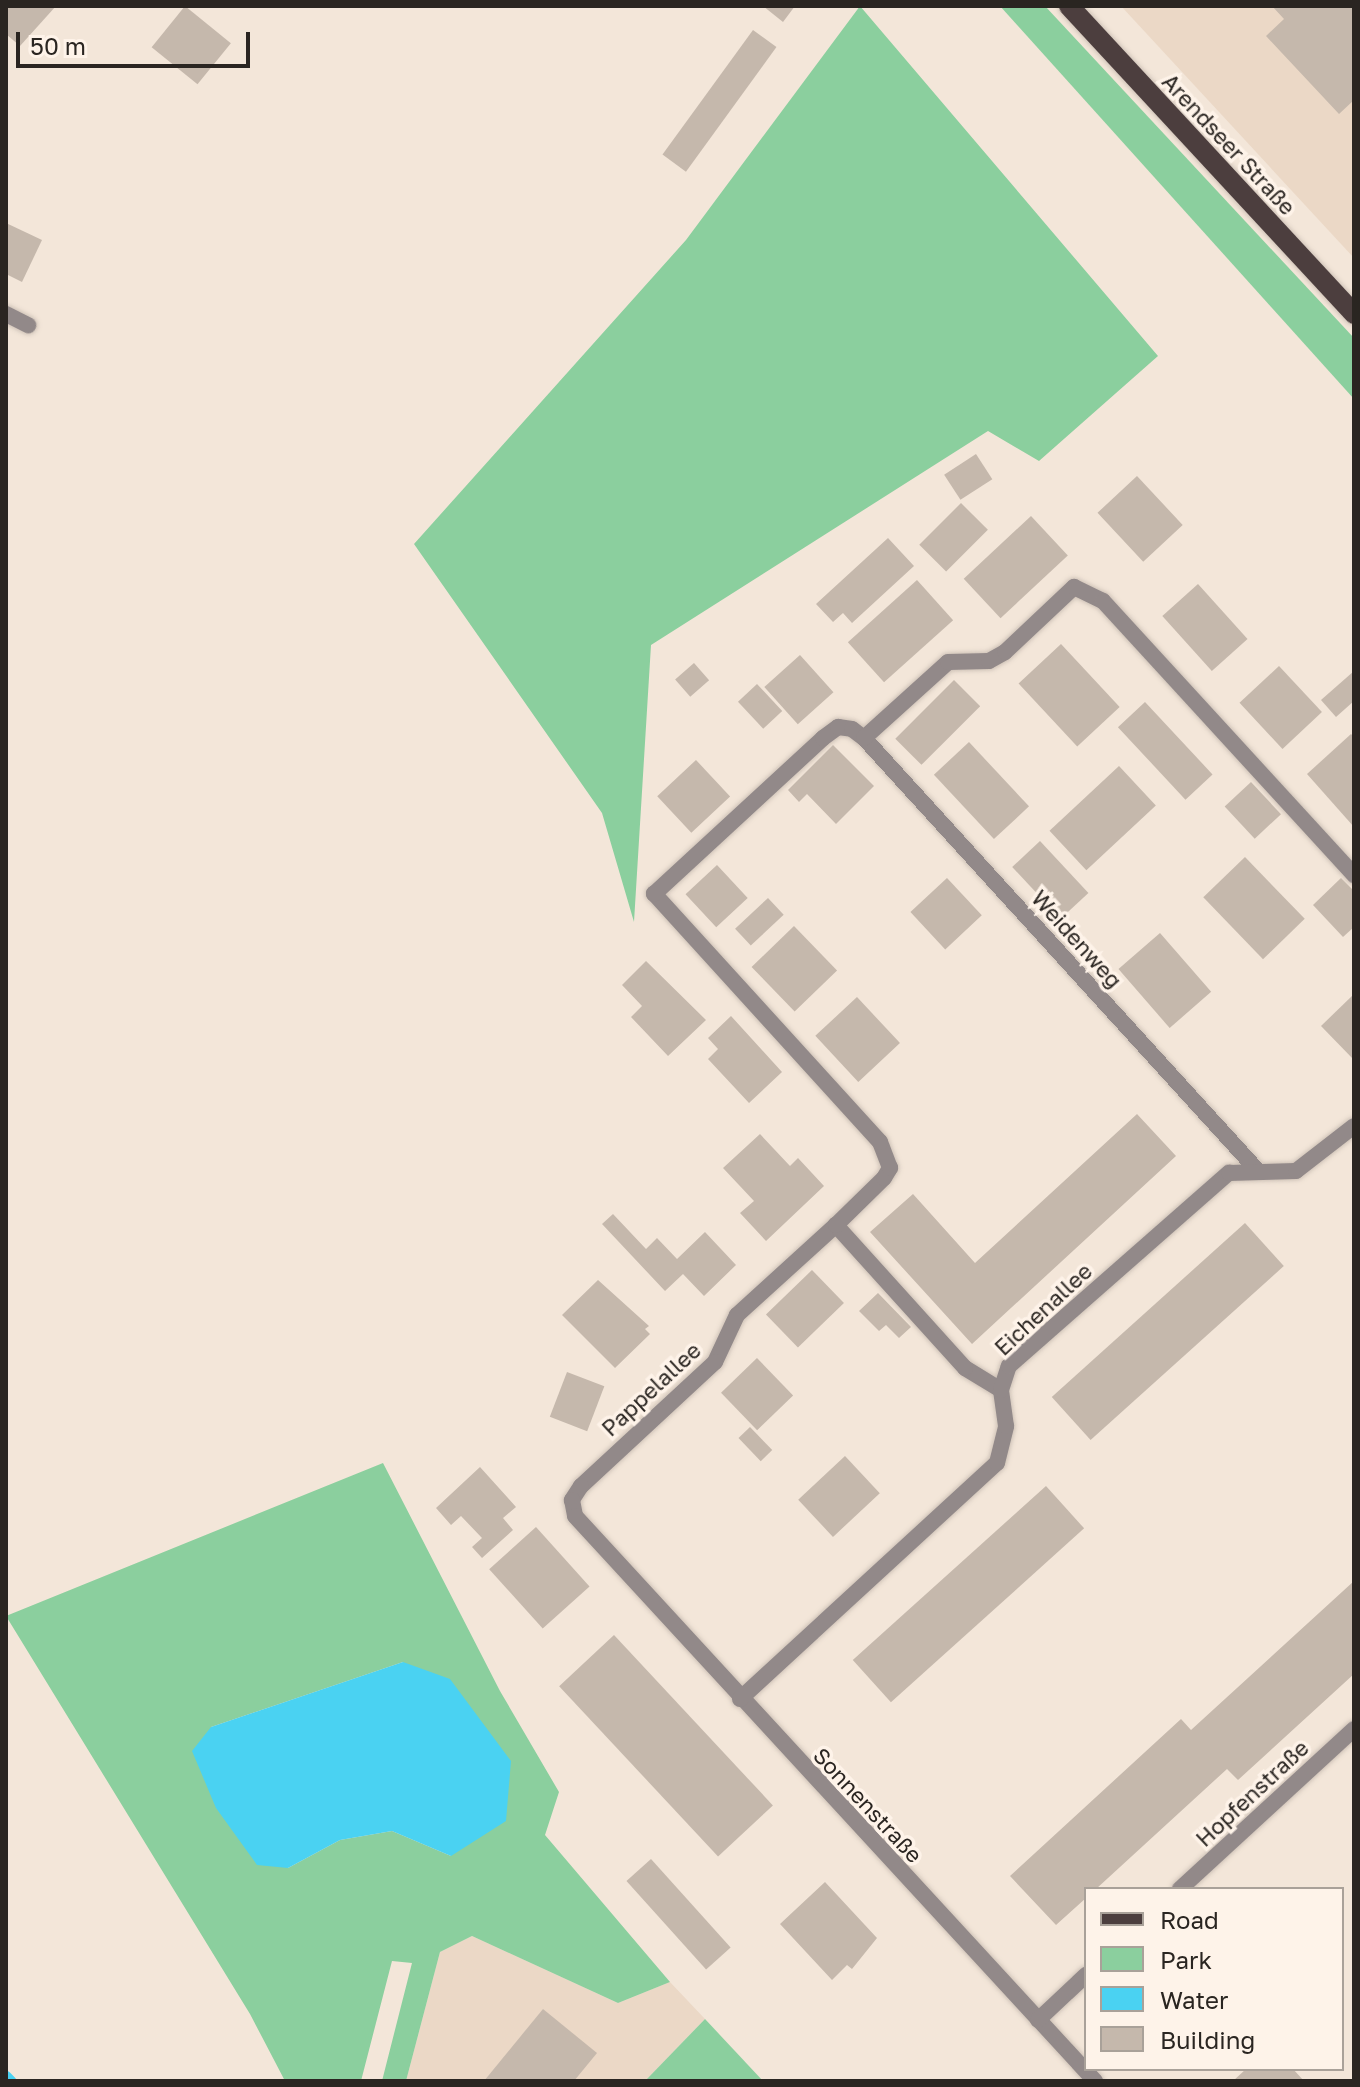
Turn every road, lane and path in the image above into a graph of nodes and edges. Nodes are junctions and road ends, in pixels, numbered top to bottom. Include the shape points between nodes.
1 (1069, 6) edge
2 (6, 314) edge
3 (1354, 314) edge
4 (28, 325) dead end
5 (864, 738) junction
6 (1354, 875) edge
7 (1354, 1126) edge
8 (1258, 1171) junction
9 (836, 1225) junction
10 (1001, 1390) junction
11 (610, 1558) joint
12 (740, 1699) junction
13 (1354, 1729) edge
14 (1182, 1887) edge
15 (1084, 1977) edge
16 (1038, 2020) junction
17 (1084, 2069) edge

1 - 3 main road, Arendseer Straße
2 - 4 street
5 - 6 street via 948,662 989,661 1005,652 1074,587 1103,601
5 - 8 street, Weidenweg
5 - 9 street, Pappelallee via 852,729 830,733 654,894 888,1153 890,1168
7 - 8 street, Eichenallee via 1296,1171
8 - 10 street, Eichenallee via 1229,1173 1199,1196 1009,1366
9 - 10 street via 965,1368
9 - 11 street, Pappelallee via 737,1315 715,1362 581,1486 572,1500 575,1516
10 - 12 street, Eichenallee via 1006,1426 997,1463
11 - 12 street, Sonnenstraße
12 - 16 street, Sonnenstraße
13 - 14 street, Hopfenstraße
15 - 16 street
16 - 17 street, Sonnenstraße

